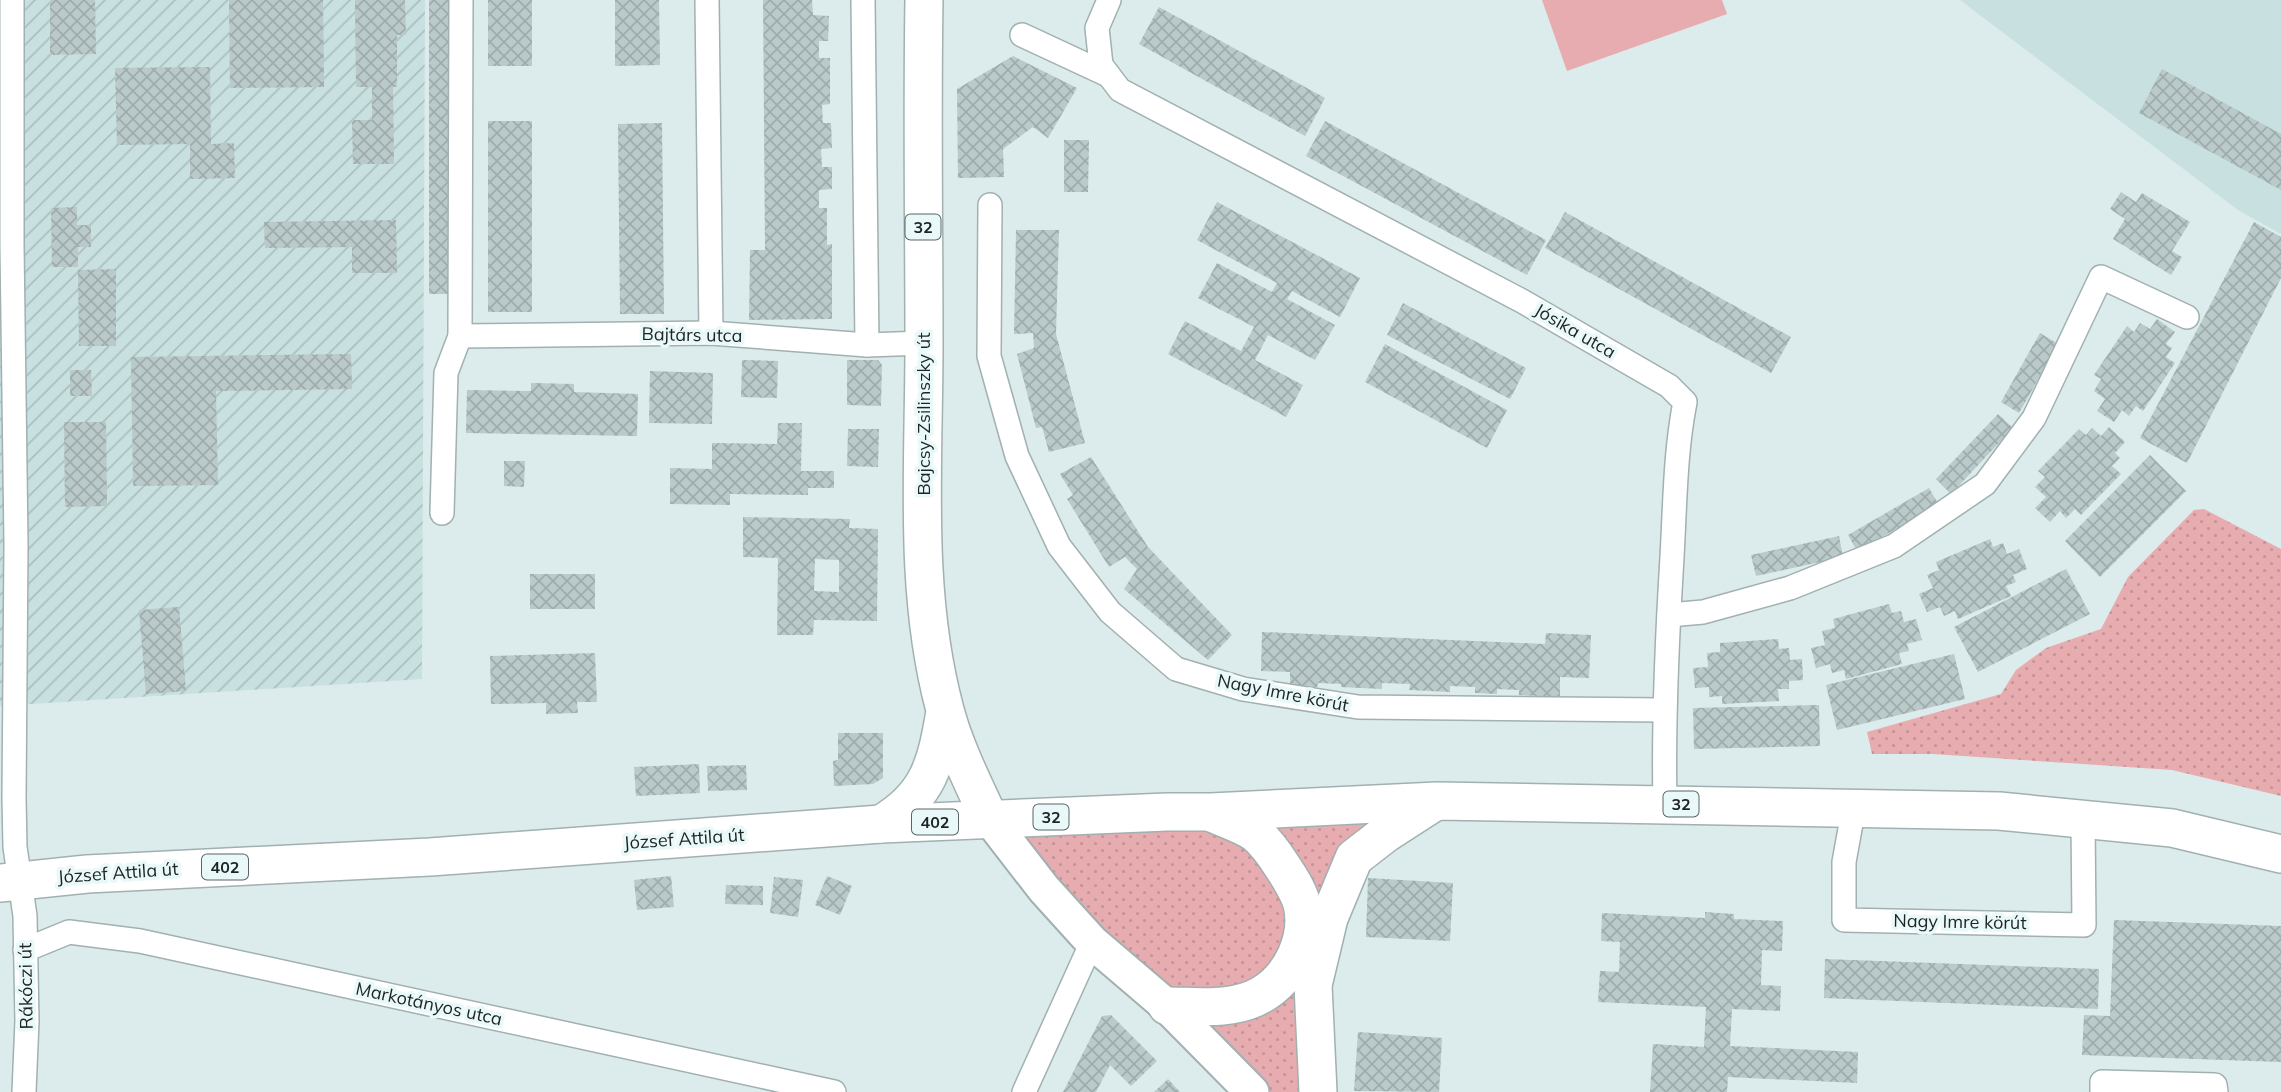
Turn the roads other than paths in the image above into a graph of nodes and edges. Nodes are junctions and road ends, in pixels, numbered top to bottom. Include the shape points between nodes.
1 (12, 0) edge
2 (461, 0) edge
3 (707, 0) edge
4 (863, 0) edge
5 (924, 0) edge
6 (1110, 0) edge
7 (1022, 35) dead end
8 (1104, 70) junction
9 (990, 205) dead end
10 (2187, 317) dead end
11 (711, 333) junction
12 (460, 336) junction
13 (924, 343) junction
14 (867, 345) junction
15 (442, 513) dead end
16 (1669, 615) junction
17 (1664, 710) junction
18 (945, 711) junction
19 (1437, 801) junction
20 (1665, 804) junction
21 (1854, 807) junction
22 (1211, 812) junction
23 (989, 818) junction
24 (2083, 820) junction
25 (881, 824) junction
26 (2281, 854) edge
27 (10, 882) edge
28 (1093, 942) junction
29 (25, 950) junction
30 (1167, 1006) junction
31 (24, 1092) edge
32 (834, 1092) edge
33 (1024, 1092) edge
34 (1252, 1092) edge
35 (1318, 1092) edge
36 (2102, 1092) edge
37 (2216, 1092) edge

1 - 27 street, Rákóczi út via 16,544 15,847
2 - 12 street
3 - 11 street
4 - 14 street
5 - 13 main road, Bajcsy-Zsilinszky út / 32
6 - 8 street via 1097,28
7 - 8 street, Jósika utca
8 - 16 street, Jósika utca via 1120,90 1522,300 1669,386 1685,402 1679,434
9 - 17 street, Nagy Imre körút via 989,356 1017,456 1059,546 1110,612 1176,669 1243,689 1358,707
10 - 16 street via 2101,277 2034,418 1985,484 1894,546 1790,588 1703,612
11 - 12 street, Bajtárs utca
11 - 14 street, Bajtárs utca
12 - 15 street via 446,373
13 - 14 street, Bajtárs utca
13 - 18 main road, Bajcsy-Zsilinszky út / 32 via 926,604
16 - 17 street, Jósika utca
17 - 20 street, Jósika utca
18 - 23 main road, Bajcsy-Zsilinszky út / 32
18 - 25 main road via 937,756 924,785 901,812
19 - 20 main road, 32
19 - 22 main road, 32
19 - 35 main road via 1354,858 1329,918 1313,985
20 - 21 main road, 32
21 - 24 main road, 32 via 1999,811
21 - 24 street, Nagy Imre körút via 1844,862 1844,920 2084,925
22 - 23 main road, 32
22 - 30 main road via 1255,833 1293,883 1304,923 1299,950 1281,981 1260,996 1230,1006
23 - 25 main road, József Attila út / 402
23 - 28 street
24 - 26 main road, 32 via 2172,828
25 - 27 main road, József Attila út / 402
27 - 29 street, Rákóczi út via 25,916
28 - 30 street
28 - 33 street
29 - 31 street, Rákóczi út
29 - 32 street, Markotányos utca via 69,932 140,942
30 - 34 street
36 - 37 street via 2102,1082 2216,1085

